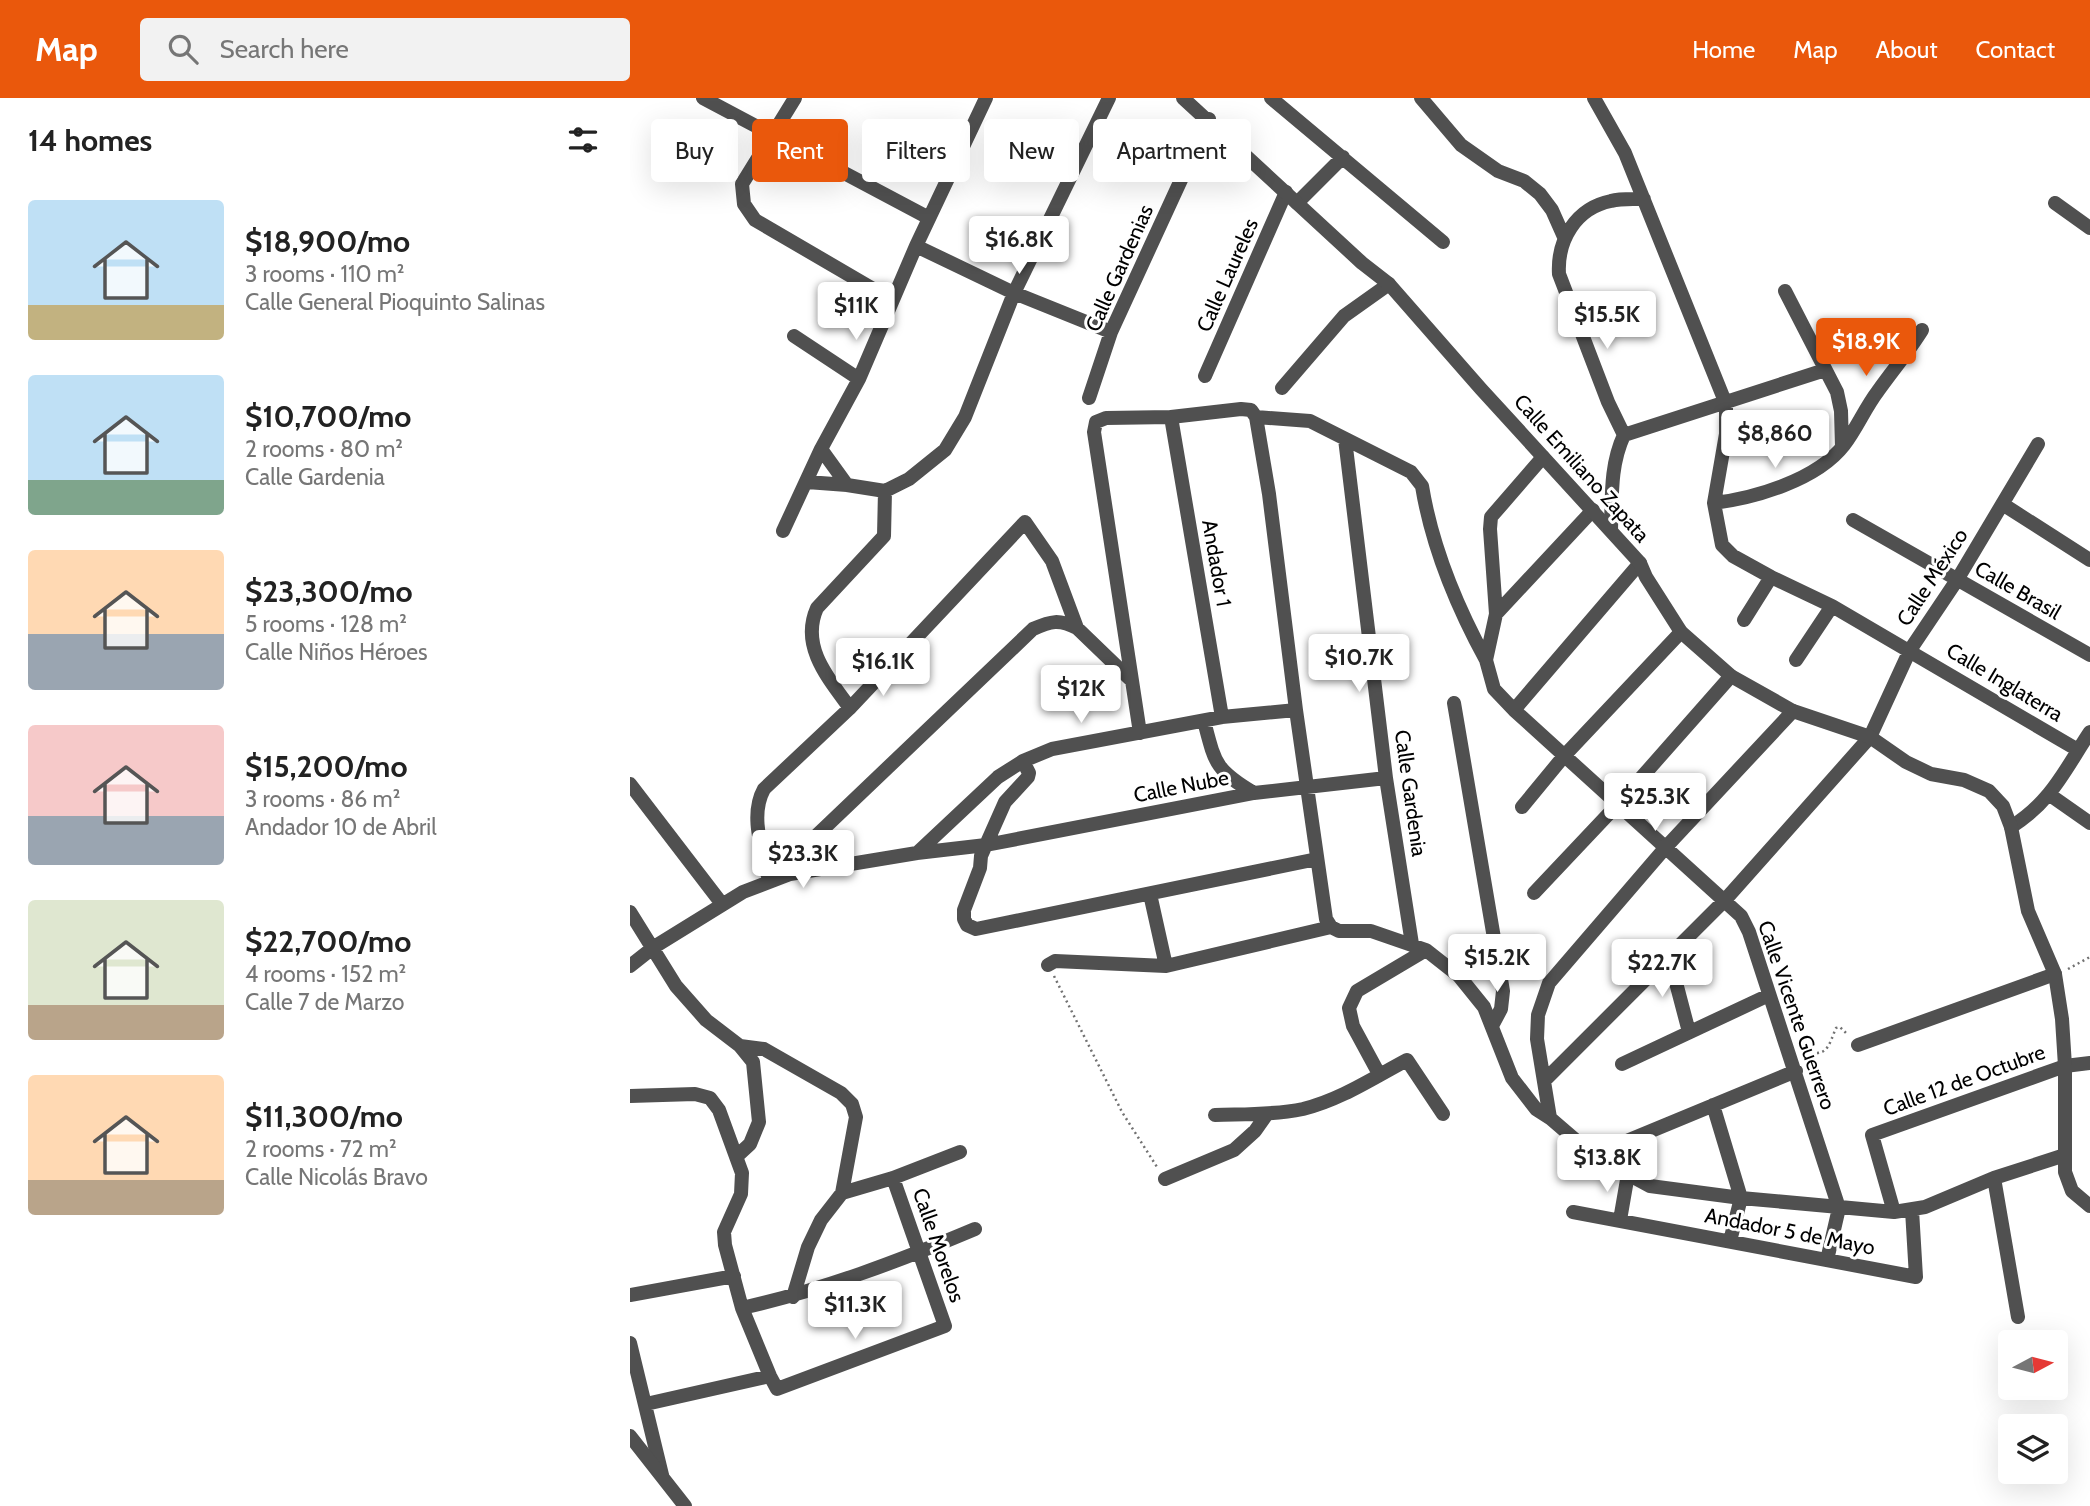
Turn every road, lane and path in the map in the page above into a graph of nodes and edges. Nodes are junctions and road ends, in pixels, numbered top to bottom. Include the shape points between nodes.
1 (703, 98) edge
2 (795, 98) edge
3 (986, 98) edge
4 (1109, 98) edge
5 (1184, 98) edge
6 (1270, 98) edge
7 (1421, 98) edge
8 (1594, 98) edge
9 (783, 119) edge
10 (1209, 119) edge
11 (752, 124) edge
12 (1343, 157) junction
13 (1251, 159) edge
14 (752, 169) edge
15 (848, 175) edge
16 (1180, 182) edge
17 (1286, 192) junction
18 (1644, 199) junction
19 (2055, 202) dead end
20 (1297, 203) junction
21 (929, 218) junction
22 (2090, 229) edge
23 (1564, 237) junction
24 (1443, 242) dead end
25 (916, 246) junction
26 (1389, 284) junction
27 (1785, 291) dead end
28 (1014, 293) junction
29 (892, 300) junction
30 (1922, 330) dead end
31 (1111, 332) junction
32 (794, 337) dead end
33 (1825, 370) junction
34 (1205, 376) dead end
35 (859, 379) junction
36 (1282, 388) dead end
37 (1089, 398) dead end
38 (1726, 404) junction
39 (1171, 416) junction
40 (1256, 417) junction
41 (1625, 435) junction
42 (1345, 439) junction
43 (2039, 444) dead end
44 (1842, 447) junction
45 (821, 449) junction
46 (1543, 457) junction
47 (807, 482) junction
48 (847, 485) junction
49 (885, 491) junction
50 (1714, 503) junction
51 (2004, 505) junction
52 (1593, 510) junction
53 (1853, 520) dead end
54 (1611, 530) junction
55 (783, 531) dead end
56 (2090, 560) edge
57 (1640, 563) junction
58 (1771, 577) junction
59 (1957, 580) junction
60 (1832, 606) junction
61 (1496, 614) junction
62 (1744, 620) dead end
63 (1077, 628) junction
64 (1681, 632) junction
65 (1910, 650) junction
66 (2090, 655) edge
67 (1486, 660) junction
68 (1796, 660) dead end
69 (1731, 676) junction
70 (1132, 681) junction
71 (1454, 703) dead end
72 (850, 708) junction
73 (1296, 710) junction
74 (1514, 710) junction
75 (1793, 711) junction
76 (1223, 717) junction
77 (1204, 721) junction
78 (2090, 732) edge
79 (1140, 733) junction
80 (1870, 737) junction
81 (2078, 750) junction
82 (1564, 756) junction
83 (1023, 761) junction
84 (1386, 778) junction
85 (630, 784) edge
86 (1308, 788) junction
87 (1254, 793) junction
88 (2050, 795) junction
89 (1618, 804) junction
90 (1522, 807) dead end
91 (2090, 823) edge
92 (2011, 827) junction
93 (986, 845) junction
94 (1666, 847) junction
95 (918, 853) junction
96 (1317, 859) junction
97 (769, 881) junction
98 (1534, 893) dead end
99 (1150, 894) junction
100 (1725, 900) junction
101 (722, 904) junction
102 (630, 912) edge
103 (1331, 927) junction
104 (1412, 944) junction
105 (654, 947) junction
106 (1426, 950) junction
107 (1669, 956) junction
108 (2090, 957) edge
109 (1048, 965) joint
110 (630, 966) edge
111 (1166, 966) junction
112 (2055, 974) junction
113 (1769, 995) junction
114 (1492, 1026) junction
115 (1689, 1032) junction
116 (1783, 1039) junction
117 (1858, 1045) joint
118 (740, 1046) junction
119 (2090, 1063) edge
120 (1622, 1064) dead end
121 (2066, 1066) junction
122 (1796, 1070) junction
123 (1379, 1074) junction
124 (1545, 1080) junction
125 (630, 1096) edge
126 (1713, 1105) junction
127 (1267, 1114) junction
128 (1443, 1114) dead end
129 (1215, 1115) dead end
130 (1550, 1118) junction
131 (960, 1152) dead end
132 (1593, 1155) junction
133 (2064, 1155) junction
134 (737, 1156) junction
135 (1628, 1174) junction
136 (893, 1178) junction
137 (1994, 1178) junction
138 (1165, 1179) joint
139 (842, 1193) junction
140 (1741, 1198) junction
141 (2090, 1206) edge
142 (1839, 1208) junction
143 (1912, 1210) junction
144 (1573, 1212) dead end
145 (1894, 1212) junction
146 (1620, 1220) junction
147 (975, 1229) dead end
148 (1730, 1241) junction
149 (918, 1253) junction
150 (1827, 1260) junction
151 (734, 1276) junction
152 (630, 1295) edge
153 (793, 1297) junction
154 (742, 1308) junction
155 (2018, 1317) dead end
156 (630, 1343) edge
157 (770, 1376) junction
158 (646, 1404) junction
159 (630, 1436) edge
160 (662, 1475) junction
161 (685, 1506) edge

1 - 11 street
2 - 9 street
3 - 21 street
4 - 28 street
5 - 10 street, Calle Emiliano Zapata
6 - 12 street
7 - 23 street via 1461,145 1540,194
8 - 18 street
12 - 20 street
12 - 24 street
13 - 17 street, Calle Emiliano Zapata
14 - 29 street via 742,184 744,204 755,220
15 - 21 street
16 - 31 street, Calle Gardenias
17 - 20 street, Calle Emiliano Zapata
17 - 34 street, Calle Laureles
18 - 23 street via 1592,206
18 - 38 street
19 - 22 street
20 - 26 street, Calle Emiliano Zapata
21 - 25 street
23 - 41 street via 1559,274
25 - 28 street
25 - 29 street
26 - 36 street via 1344,316
26 - 46 street, Calle Emiliano Zapata
27 - 33 street
28 - 31 street
28 - 49 street via 965,417 945,450 909,479
29 - 35 street
30 - 44 street
31 - 37 street, Calle Gardenias
32 - 35 street
33 - 38 street
33 - 44 street via 1837,392
35 - 45 street
38 - 41 street
38 - 50 street via 1726,434
39 - 40 street, Calle Vicente Guerrero via 1241,409
39 - 70 street, Calle Vicente Guerrero via 1105,418 1096,422 1094,432
39 - 76 street, Andador 1
40 - 42 street, Calle Vicente Guerrero via 1310,421
40 - 73 street
41 - 54 street via 1612,475
42 - 67 street, Calle Vicente Guerrero via 1419,480 1434,546
42 - 84 street, Calle Gardenia
43 - 51 street, Calle México
44 - 50 street via 1826,462 1777,490
45 - 47 street
45 - 48 street
46 - 52 street, Calle Emiliano Zapata
46 - 61 street via 1491,517
47 - 48 street
47 - 55 street
48 - 49 street
49 - 72 street via 884,537 817,608 811,622 820,667
50 - 58 street, Calle Inglaterra via 1722,545
51 - 56 street
51 - 59 street, Calle México
52 - 54 street, Calle Emiliano Zapata
52 - 61 street
53 - 59 street, Calle Brasil
54 - 57 street, Calle Emiliano Zapata
57 - 64 street, Calle Emiliano Zapata
57 - 74 street
58 - 60 street, Calle Inglaterra
58 - 62 street
59 - 65 street, Calle México
59 - 66 street, Calle Brasil
60 - 65 street, Calle Inglaterra
60 - 68 street
61 - 67 street
63 - 70 street
63 - 72 street via 1052,561 1025,522
63 - 97 street via 1062,620 1033,629
64 - 69 street, Calle Emiliano Zapata
64 - 82 street
65 - 80 street, Calle México
65 - 81 street, Calle Inglaterra
67 - 74 street, Calle Vicente Guerrero via 1494,689
69 - 75 street, Calle Emiliano Zapata
69 - 89 street
70 - 79 street
71 - 114 street via 1503,991
72 - 97 street via 764,789 758,800 756,815
73 - 76 street
73 - 86 street
74 - 82 street, Calle Vicente Guerrero
75 - 80 street, Calle Emiliano Zapata
75 - 94 street
76 - 77 street
77 - 79 street
77 - 87 street via 1220,769
78 - 81 street
79 - 83 street via 1052,749
80 - 92 street, Calle Emiliano Zapata via 1931,774 1964,780 1989,791 2003,806
80 - 100 street, Calle México
81 - 88 street
82 - 89 street, Calle Vicente Guerrero
82 - 90 street
83 - 93 street via 1028,777 1006,802
83 - 95 street via 998,777
84 - 86 street, Calle Nube
84 - 104 street, Calle Gardenia
85 - 101 street
86 - 87 street, Calle Nube
86 - 96 street
87 - 93 street, Calle Nube
88 - 91 street
88 - 92 street
89 - 94 street, Calle Vicente Guerrero
89 - 98 street
92 - 112 street, Calle Emiliano Zapata via 2028,911
93 - 95 street, Calle Nube
93 - 99 street via 964,911 967,925 976,929
94 - 100 street, Calle Vicente Guerrero
94 - 124 street via 1549,983 1538,1015 1537,1039
95 - 97 street, Calle Nube
96 - 99 street
96 - 103 street
97 - 101 street
99 - 111 street
100 - 107 street, Calle México
100 - 113 street, Calle Vicente Guerrero via 1749,932
101 - 105 street
102 - 105 street
103 - 104 street via 1371,931
103 - 111 street
104 - 106 street
105 - 110 street
105 - 118 street via 683,994 706,1020
106 - 114 street via 1459,976 1484,1007
106 - 123 street via 1357,990 1349,1008 1353,1026
107 - 115 street
107 - 124 street, Calle México
108 - 112 path
109 - 111 street via 1055,961
109 - 138 path via 1122,1112
112 - 117 street
112 - 121 street, Calle Emiliano Zapata
113 - 115 street
113 - 116 street, Calle Vicente Guerrero
114 - 130 street via 1512,1078 1536,1109
115 - 120 street
116 - 117 path via 1817,1053 1825,1051 1840,1027
116 - 122 street, Calle Vicente Guerrero
118 - 134 street via 753,1062 759,1122 750,1144
118 - 139 street via 764,1049 852,1104 856,1117
119 - 121 street
121 - 133 street, Calle Emiliano Zapata
121 - 145 street, Calle 12 de Octubre via 1872,1135
122 - 126 street
122 - 142 street, Calle Vicente Guerrero
123 - 127 street via 1344,1094
123 - 128 street via 1407,1060
124 - 130 street
125 - 134 street via 695,1094 709,1098 719,1110
126 - 132 street
126 - 140 street
127 - 129 street
127 - 138 street via 1234,1150
130 - 132 street
131 - 136 street
132 - 135 street
133 - 137 street
133 - 141 street, Calle Emiliano Zapata via 2072,1191
134 - 151 street via 741,1194 724,1232
135 - 140 street via 1650,1186
135 - 146 street
136 - 139 street
136 - 149 street, Calle Morelos
137 - 143 street
137 - 155 street
139 - 153 street via 808,1247
140 - 142 street
140 - 148 street
142 - 145 street
142 - 150 street
143 - 145 street
143 - 150 street, Andador 5 de Mayo via 1916,1277
144 - 146 street, Andador 5 de Mayo
146 - 148 street, Andador 5 de Mayo
147 - 149 street
148 - 150 street, Andador 5 de Mayo
149 - 153 street
149 - 157 street, Calle Morelos via 945,1326 778,1390
151 - 152 street
151 - 154 street
153 - 154 street
154 - 157 street
156 - 158 street
157 - 158 street
158 - 160 street
159 - 160 street
160 - 161 street

